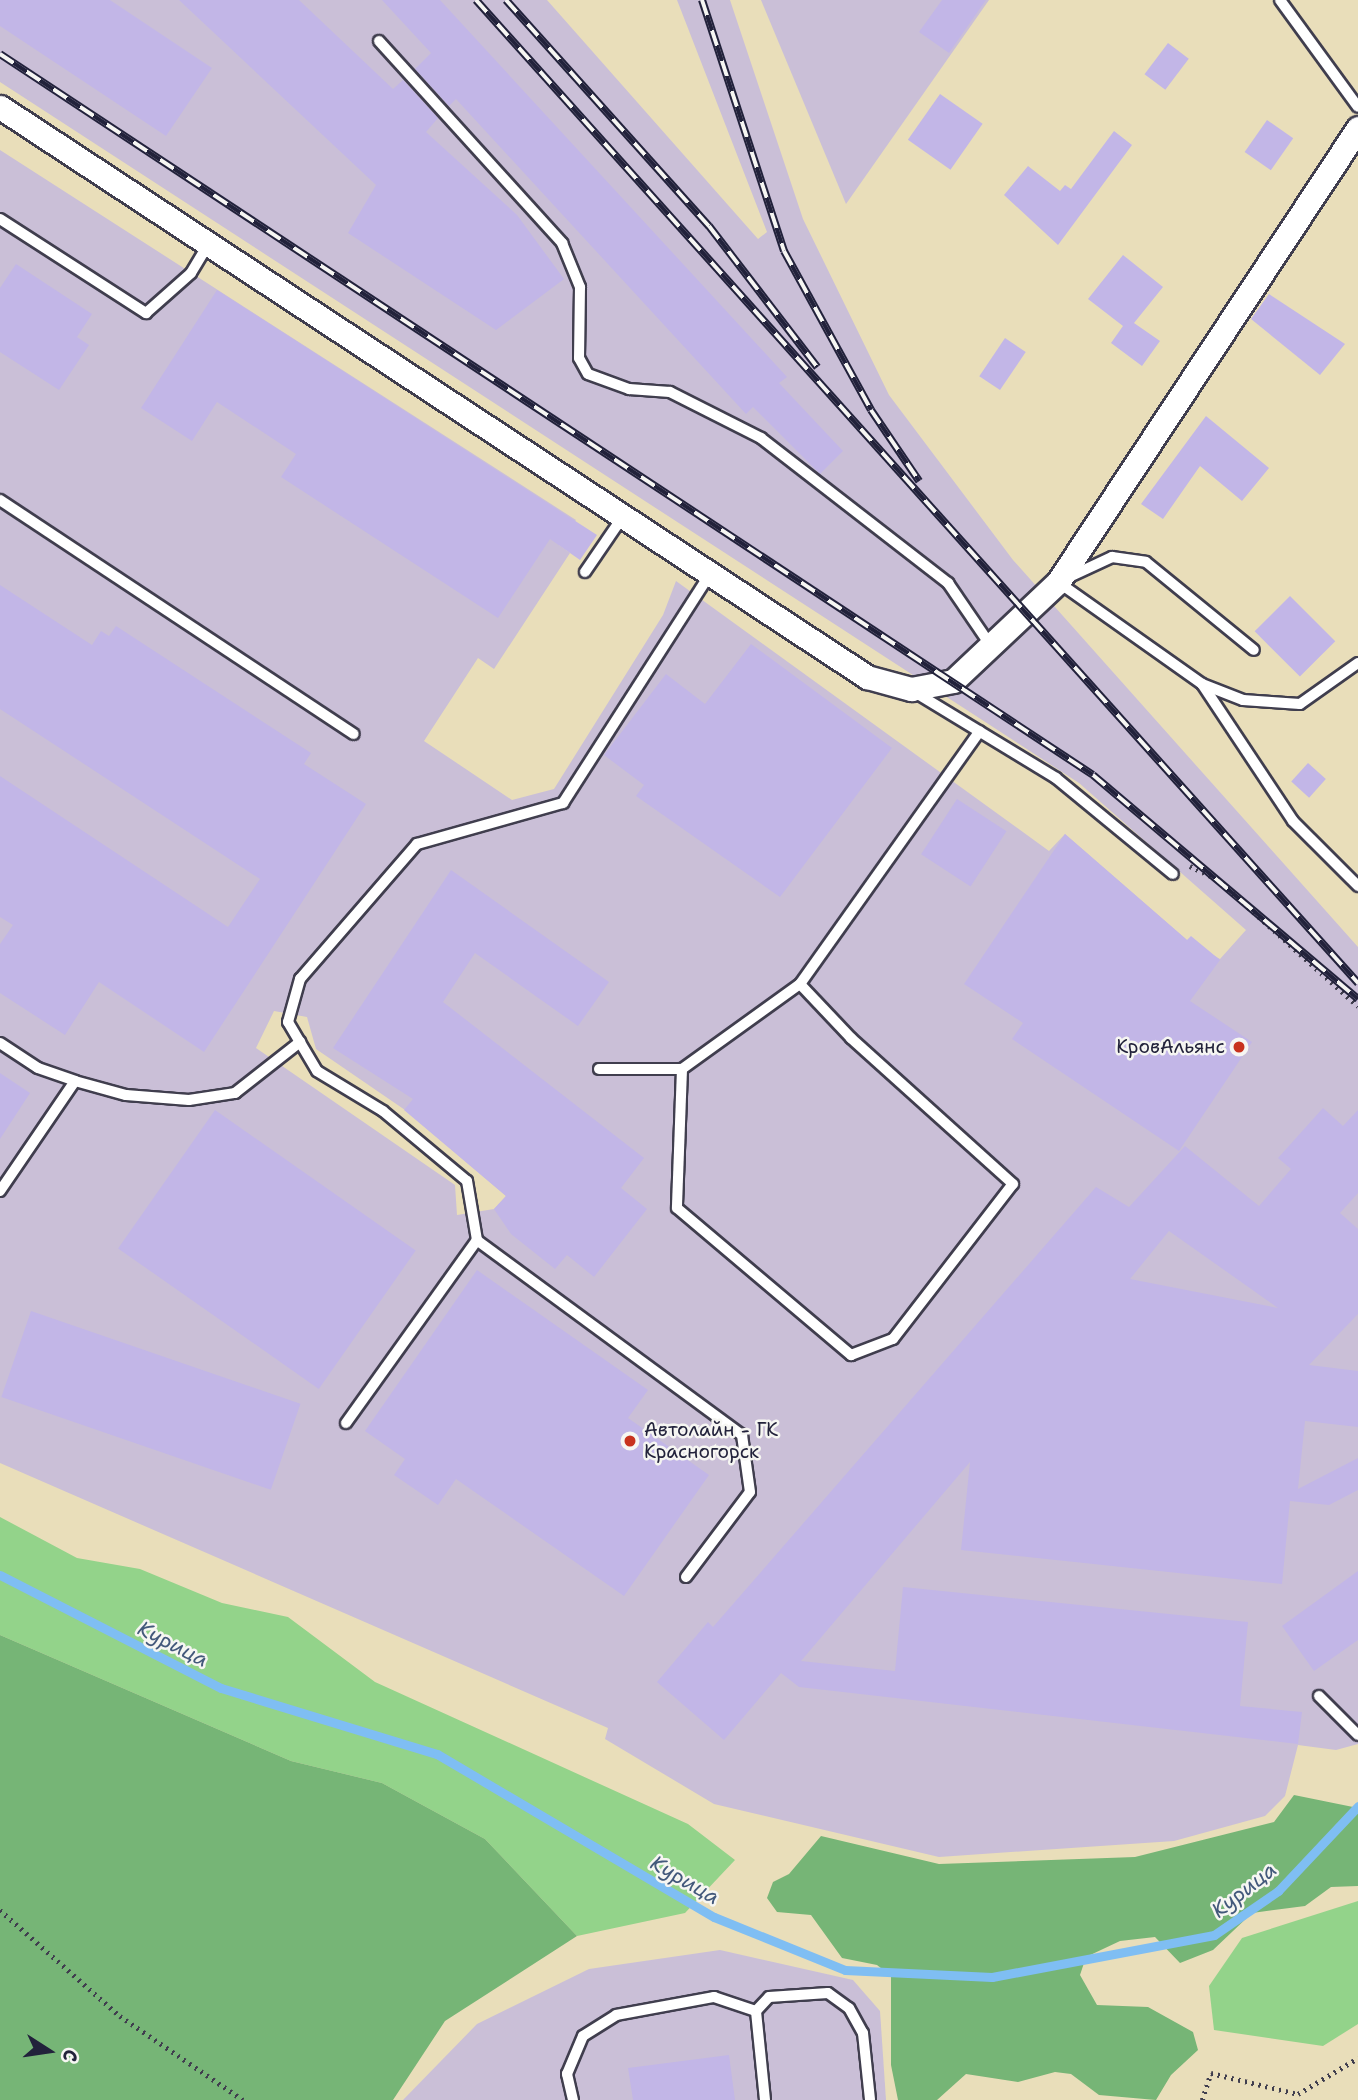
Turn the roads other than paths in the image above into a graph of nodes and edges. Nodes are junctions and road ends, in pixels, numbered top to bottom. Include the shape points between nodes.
1 (1280, 0) edge
2 (379, 41) dead end
3 (0, 107) edge
4 (1358, 107) edge
5 (1358, 128) edge
6 (0, 219) edge
7 (206, 248) junction
8 (0, 500) edge
9 (624, 515) junction
10 (585, 572) dead end
11 (712, 572) junction
12 (1058, 582) junction
13 (993, 649) junction
14 (1254, 650) dead end
15 (1358, 663) edge
16 (1202, 684) junction
17 (911, 689) junction
18 (980, 731) junction
19 (353, 734) dead end
20 (1173, 874) road end
21 (1358, 886) edge
22 (800, 984) junction
23 (300, 1042) junction
24 (0, 1043) edge
25 (599, 1069) dead end
26 (682, 1069) junction
27 (75, 1081) junction
28 (0, 1191) edge
29 (477, 1240) junction
30 (346, 1423) dead end
31 (686, 1577) dead end
32 (1319, 1696) dead end
33 (1358, 1735) edge
34 (756, 2011) junction
35 (573, 2100) edge
36 (765, 2100) edge
37 (870, 2100) edge

1 - 4 lane
2 - 13 lane via 562,243 580,287 579,358 588,374 619,387 670,392 761,438 948,583
3 - 7 street
5 - 12 street
6 - 7 lane via 146,313 191,273
7 - 9 street
8 - 19 lane
9 - 10 lane
9 - 11 street
11 - 17 street via 867,677
11 - 23 lane via 563,803 418,844 408,854 300,979 289,1022
12 - 13 street
12 - 14 lane via 1112,557 1146,562
12 - 16 lane
13 - 17 street via 953,681
15 - 16 lane via 1300,704 1243,700
16 - 21 lane via 1293,821
17 - 18 lane
18 - 20 lane via 1056,778
18 - 22 lane
22 - 26 lane
22 - 26 lane via 851,1038 1013,1184 893,1339 851,1355 677,1208
23 - 27 lane via 235,1093 189,1100 139,1096
23 - 29 lane via 317,1071 383,1111 467,1181
24 - 27 lane via 38,1068
25 - 26 lane
27 - 28 lane
29 - 30 lane
29 - 31 lane via 743,1435 750,1492
32 - 33 lane
34 - 35 lane via 714,1997 616,2015 583,2036 567,2074
34 - 36 lane
34 - 37 lane via 769,1997 828,1993 849,2008 863,2033

